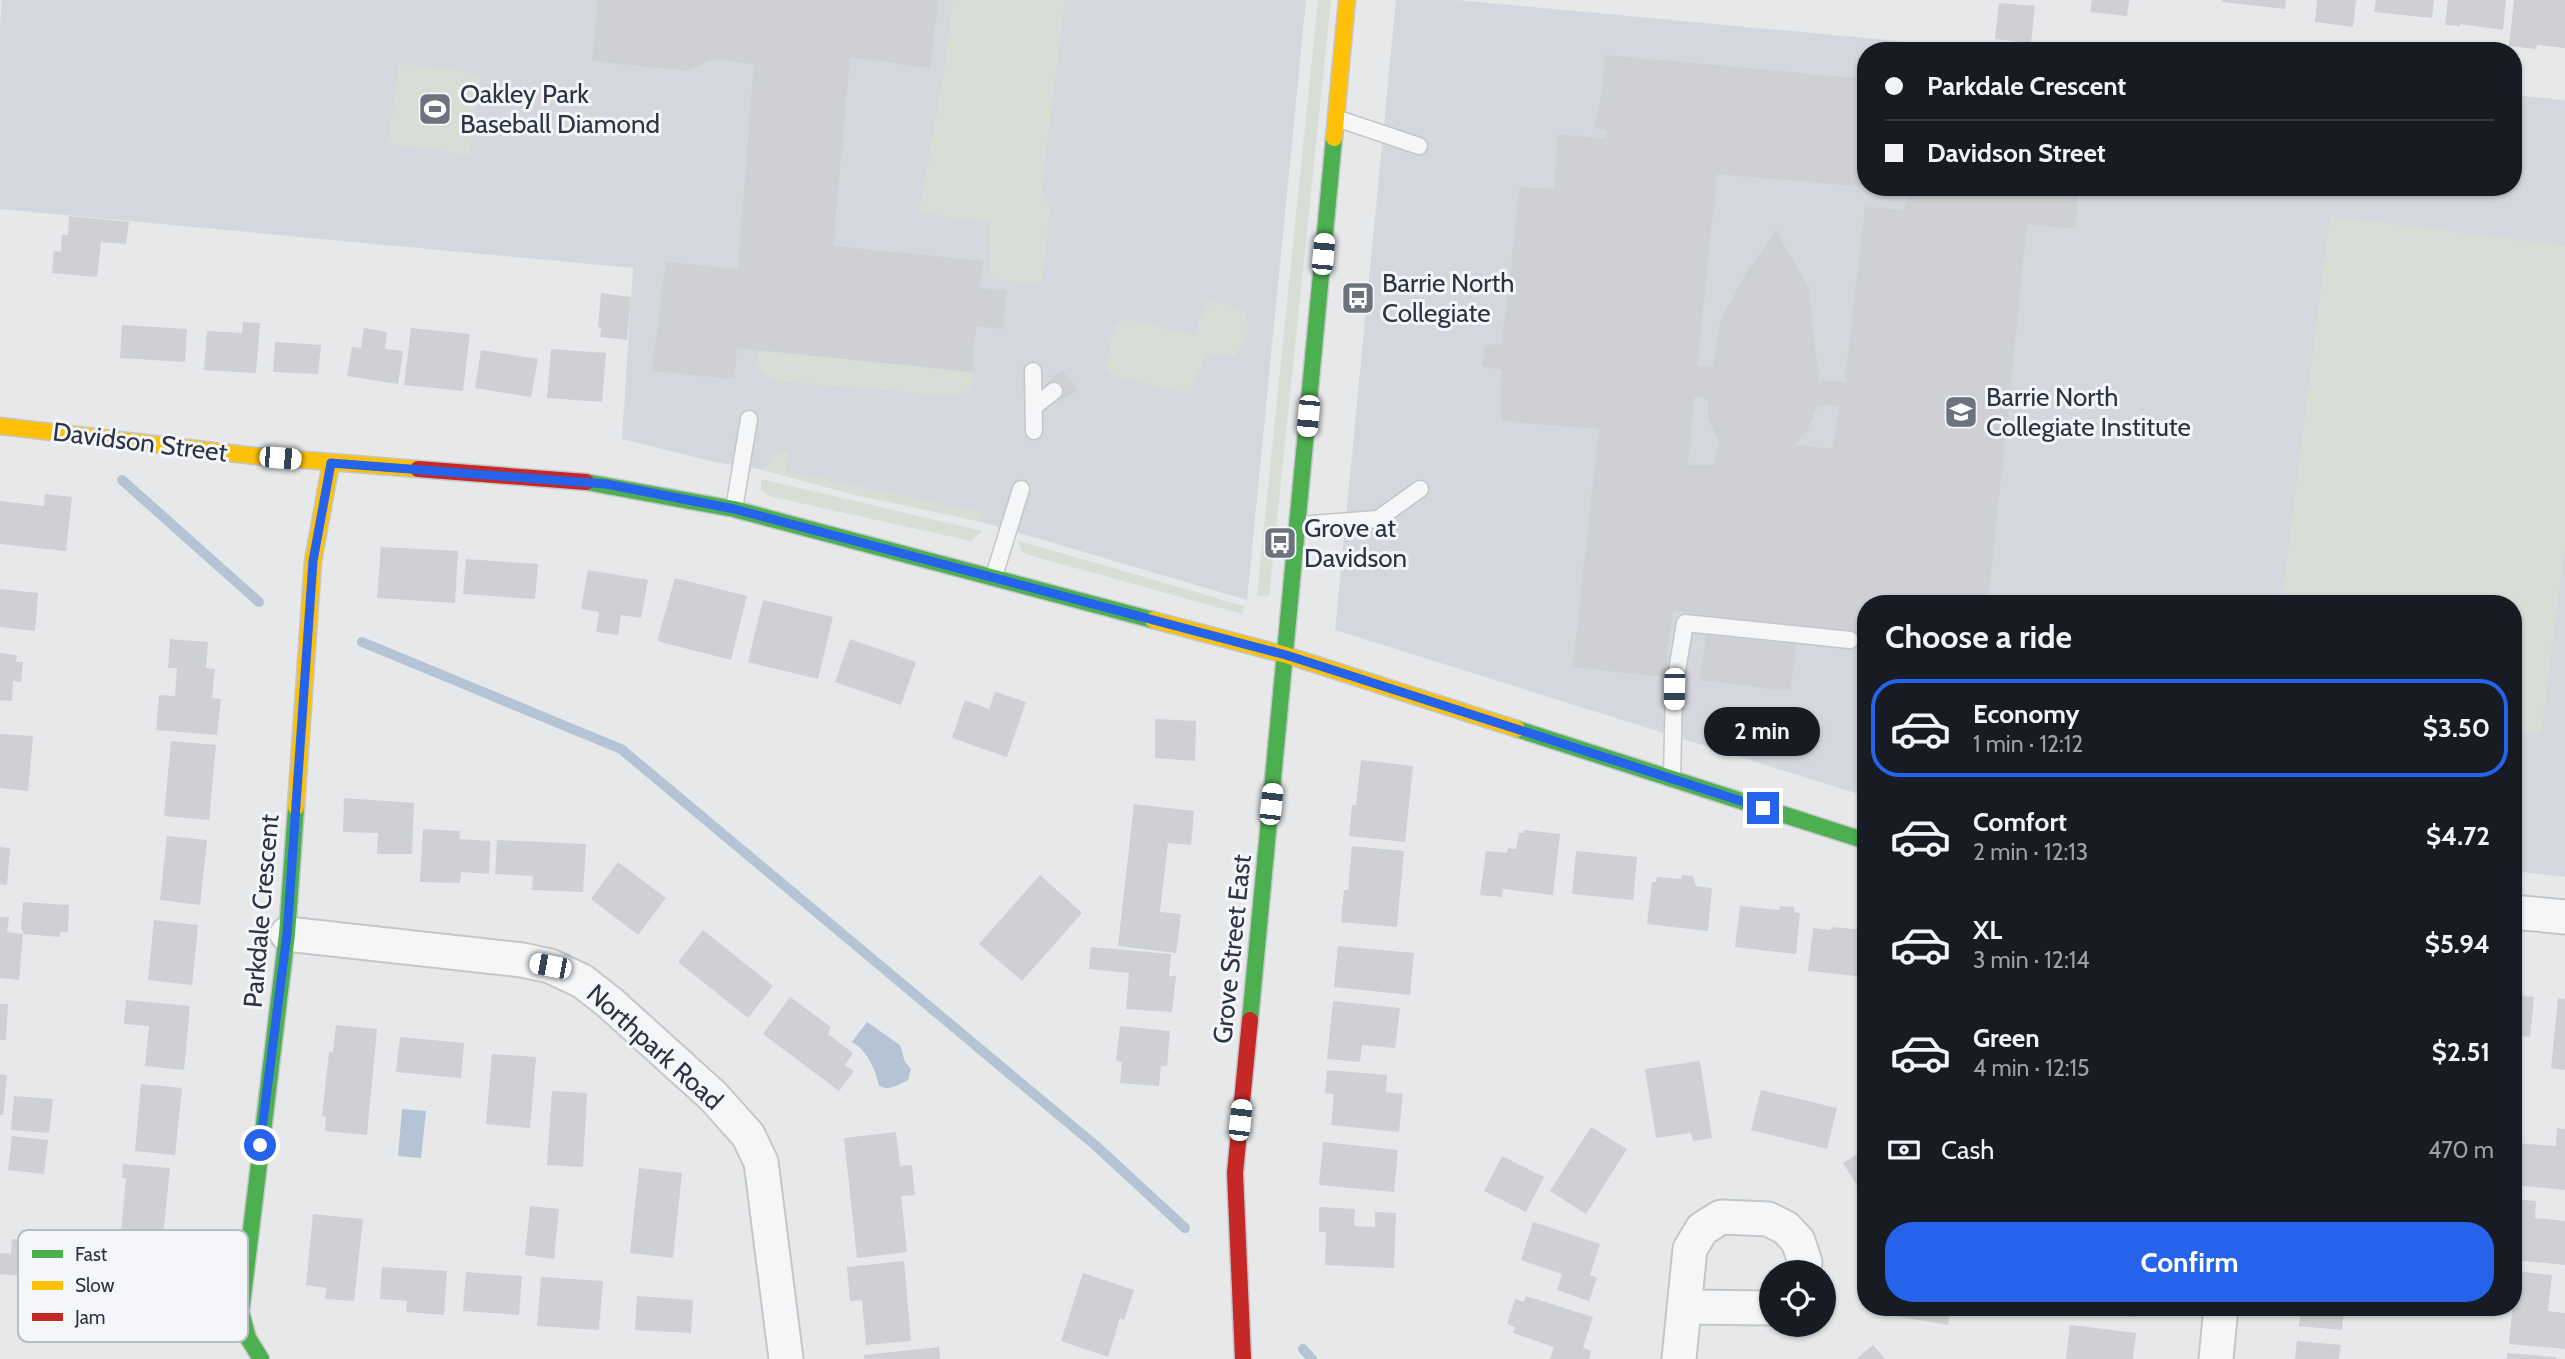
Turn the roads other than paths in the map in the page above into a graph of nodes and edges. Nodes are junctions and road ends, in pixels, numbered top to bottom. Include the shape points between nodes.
1 (1347, 0) edge
2 (1336, 118) junction
3 (1419, 146) dead end
4 (1033, 371) dead end
5 (1054, 391) dead end
6 (1035, 406) junction
7 (749, 419) dead end
8 (0, 426) edge
9 (1034, 431) dead end
10 (331, 463) junction
11 (1021, 489) dead end
12 (1420, 489) dead end
13 (734, 509) junction
14 (1298, 525) junction
15 (994, 576) junction
16 (1850, 640) dead end
17 (1286, 655) junction
18 (1672, 778) junction
19 (1857, 838) edge
20 (2522, 913) edge
21 (2565, 917) edge
22 (287, 934) junction
23 (248, 1254) edge
24 (1804, 1260) edge
25 (1685, 1307) junction
26 (1759, 1308) edge
27 (2220, 1316) edge
28 (248, 1338) edge
29 (261, 1359) edge
30 (786, 1359) edge
31 (1243, 1359) edge
32 (1679, 1359) edge
33 (2216, 1359) edge

1 - 2 street, Grove Street East
2 - 3 lane
2 - 14 street, Grove Street East
4 - 6 lane
5 - 6 lane
6 - 9 lane
7 - 13 lane
8 - 10 street, Davidson Street
10 - 13 street, Davidson Street via 606,484
10 - 22 street, Parkdale Crescent via 313,561
11 - 15 lane
12 - 14 lane via 1378,519
13 - 15 street, Davidson Street
14 - 17 street, Grove Street East
15 - 17 street, Davidson Street
16 - 18 lane via 1685,623 1674,689
17 - 18 street, Davidson Street
17 - 31 street, Grove Street East via 1234,1173
18 - 19 street, Davidson Street
20 - 21 street
22 - 23 street, Parkdale Crescent
22 - 30 street, Northpark Road via 522,960 550,966 582,981 609,1002 713,1096 748,1135 761,1162
24 - 25 street via 1798,1241 1786,1228 1768,1219 1721,1217 1702,1229 1690,1249
25 - 26 street
25 - 32 street
27 - 33 street
28 - 29 street, Parkdale Crescent

